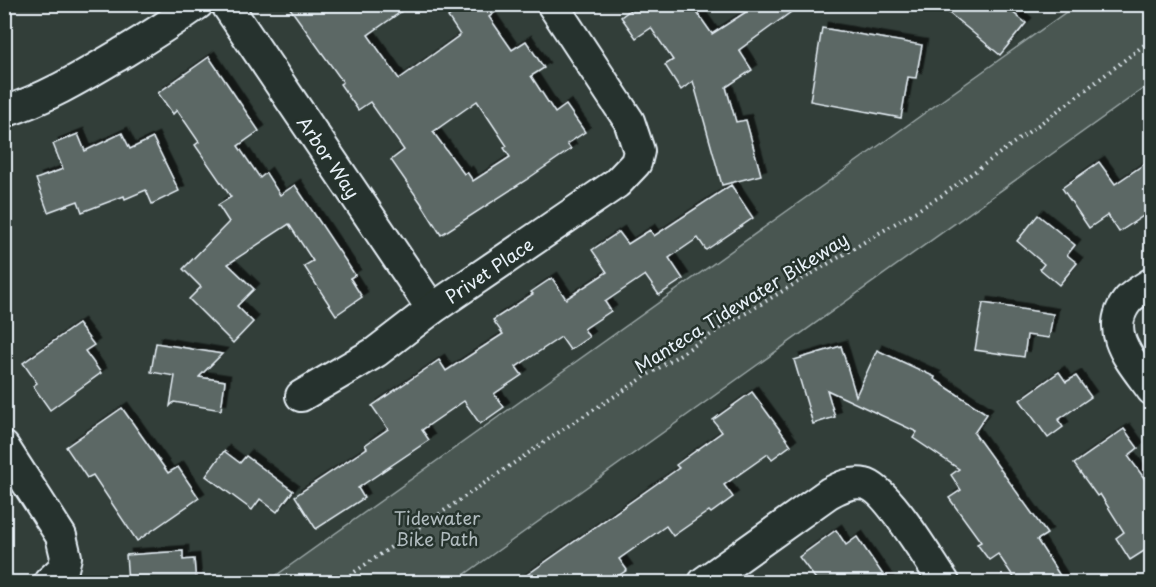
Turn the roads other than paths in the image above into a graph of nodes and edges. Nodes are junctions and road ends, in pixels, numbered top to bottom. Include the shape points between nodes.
1 (198, 4) edge
2 (226, 4) edge
3 (552, 4) edge
4 (4, 112) edge
5 (1152, 283) edge
6 (432, 309) junction
7 (1152, 390) edge
8 (301, 396) dead end
9 (4, 447) edge
10 (49, 582) edge
11 (704, 582) edge
12 (944, 582) edge

1 - 4 street via 76,81
2 - 6 street, Arbor Way
3 - 6 street, Privet Place via 629,121 639,151 636,163 617,183
5 - 7 street via 1129,299 1117,322 1120,344
6 - 8 street, Privet Place via 376,352
9 - 10 street via 61,536 66,557 63,569
11 - 12 street via 829,493 844,485 865,484 876,488 892,504

